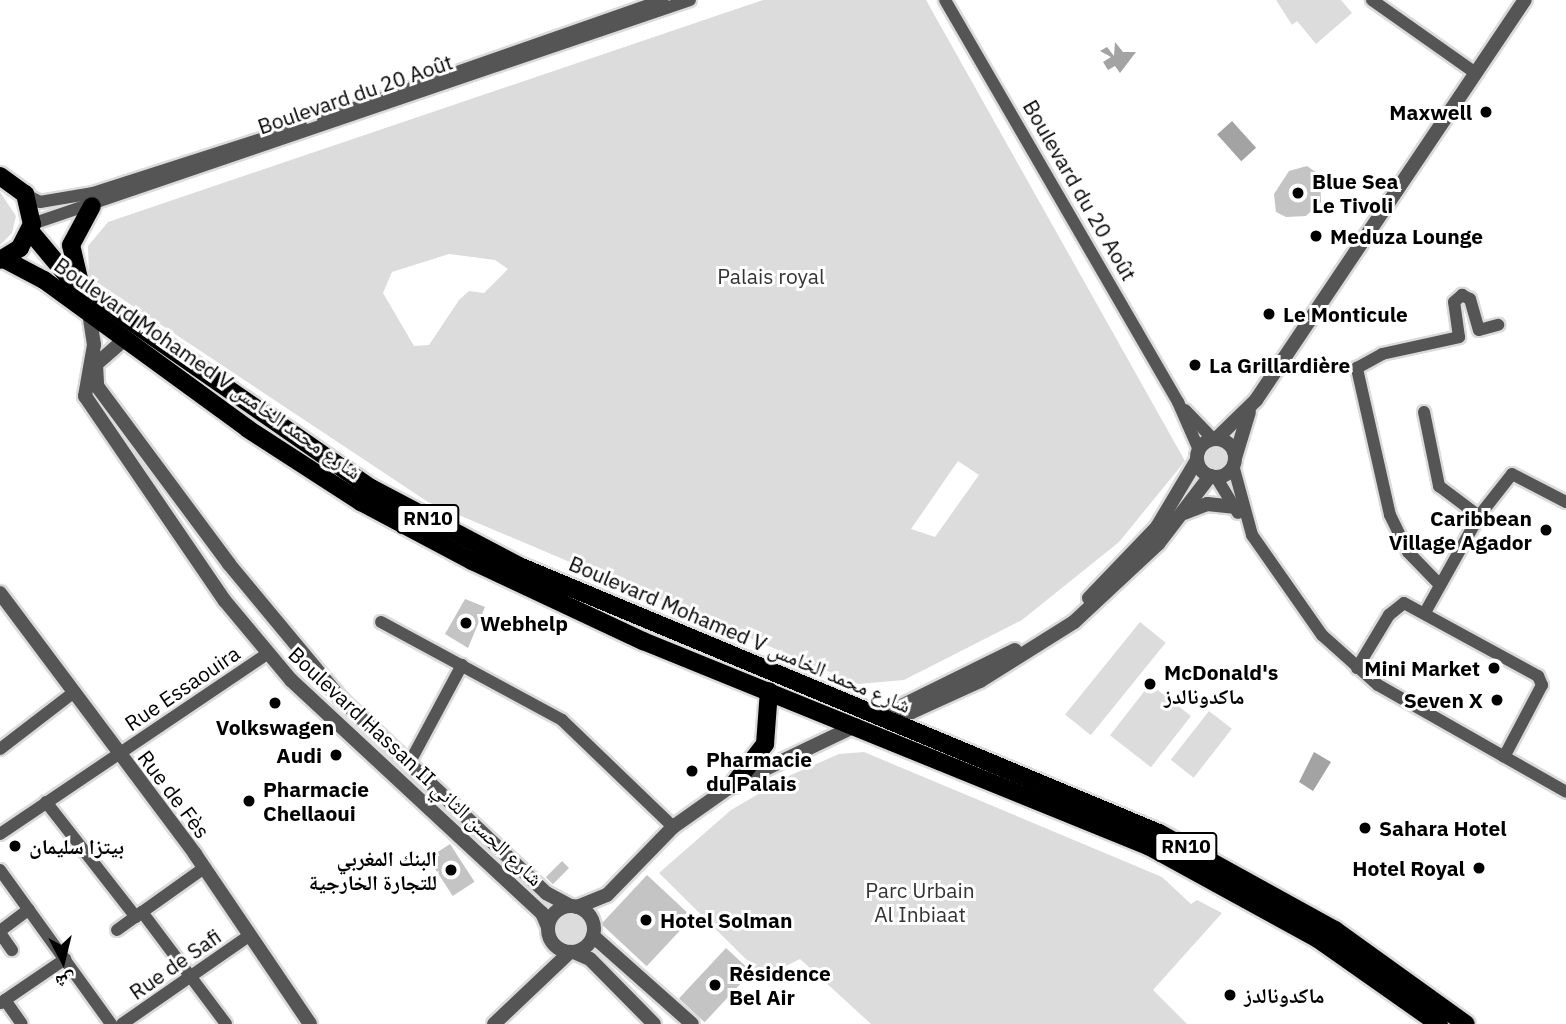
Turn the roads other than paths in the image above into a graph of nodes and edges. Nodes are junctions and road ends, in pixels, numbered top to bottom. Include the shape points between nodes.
1 (663, 0) edge
2 (690, 0) edge
3 (945, 0) edge
4 (1372, 0) edge
5 (1525, 0) edge
6 (1474, 72) junction
7 (0, 176) edge
8 (25, 194) junction
9 (92, 206) junction
10 (31, 228) junction
11 (2, 259) edge
12 (81, 287) junction
13 (89, 313) junction
14 (1498, 326) dead end
15 (125, 339) junction
16 (1178, 402) junction
17 (1252, 404) junction
18 (1424, 412) dead end
19 (1215, 439) junction
20 (1198, 455) junction
21 (1234, 462) junction
22 (1213, 477) junction
23 (366, 495) junction
24 (1566, 502) edge
25 (1234, 507) junction
26 (1182, 513) junction
27 (1479, 516) junction
28 (1248, 527) junction
29 (1440, 585) junction
30 (0, 593) edge
31 (1426, 611) junction
32 (381, 622) dead end
33 (267, 654) junction
34 (462, 665) junction
35 (1357, 668) junction
36 (769, 691) junction
37 (73, 693) junction
38 (880, 718) junction
39 (850, 724) junction
40 (0, 750) edge
41 (118, 754) junction
42 (1504, 757) junction
43 (411, 760) junction
44 (734, 784) junction
45 (1566, 792) edge
46 (46, 803) junction
47 (673, 827) junction
48 (0, 834) edge
49 (204, 868) junction
50 (0, 870) edge
51 (614, 888) junction
52 (574, 907) junction
53 (29, 909) junction
54 (139, 914) junction
55 (117, 930) dead end
56 (0, 932) edge
57 (548, 932) junction
58 (593, 933) junction
59 (250, 935) junction
60 (12, 950) dead end
61 (572, 952) junction
62 (65, 959) junction
63 (190, 977) junction
64 (538, 982) junction
65 (3, 1002) edge
66 (500, 1022) edge
67 (22, 1024) edge
68 (111, 1024) edge
69 (122, 1024) edge
70 (226, 1024) edge
71 (310, 1024) edge
72 (654, 1024) edge
73 (692, 1024) edge
74 (1439, 1024) edge
75 (1466, 1024) edge

1 - 8 street, Boulevard du 20 Août via 93,193 40,202
2 - 9 street, Boulevard du 20 Août
3 - 16 street, Boulevard du 20 Août
4 - 6 street
5 - 6 street
6 - 17 street
7 - 8 main road
8 - 10 main road, RN10
9 - 10 street, Boulevard du 20 Août
9 - 12 main road via 71,245
10 - 11 main road, RN10
10 - 12 main road, Boulevard Mohamed V شارع محمد الخامس / RN10
11 - 13 main road, Boulevard Mohamed V شارع محمد الخامس / RN10
12 - 23 main road, Boulevard Mohamed V شارع محمد الخامس / RN10
13 - 15 main road, Boulevard Mohamed V شارع محمد الخامس / RN10
13 - 33 street, Boulevard Hassan II شارع الحسن الثاني via 94,345 85,396
14 - 29 street via 1479,330 1470,299 1462,295 1454,302 1459,337 1382,354 1357,368 1390,515 1408,552
15 - 23 main road, Boulevard Mohamed V شارع محمد الخامس / RN10
15 - 43 street, Boulevard Hassan II شارع الحسن الثاني via 94,371 111,406 332,690
16 - 19 street, Boulevard du 20 Août
16 - 20 street, Boulevard du 20 Août
17 - 19 street
17 - 21 street
18 - 27 street via 1439,486
19 - 20 street
19 - 21 street via 1229,445
20 - 22 street
20 - 38 street via 1157,527 1074,610 1004,657
21 - 22 street
21 - 28 street
22 - 25 street
22 - 26 street
23 - 36 main road, Boulevard Mohamed V شارع محمد الخامس / RN10 via 572,608
23 - 38 main road, Boulevard Mohamed V شارع محمد الخامس / RN10 via 519,566
24 - 27 street via 1511,474
25 - 26 street via 1207,505
25 - 28 street
26 - 38 street via 1124,579 1052,638 912,712
27 - 29 street
28 - 35 street via 1283,586
29 - 31 street
30 - 37 street, Rue de Fès
31 - 35 street via 1398,606
31 - 42 street via 1541,681
32 - 34 street
33 - 41 street, Rue Essaouira
33 - 57 street, Boulevard Hassan II شارع الحسن الثاني via 542,913
34 - 43 street
34 - 47 street via 562,720
35 - 42 street
36 - 39 main road, Boulevard Mohamed V شارع محمد الخامس / RN10
36 - 44 main road via 765,744
37 - 40 street
37 - 41 street, Rue de Fès
38 - 39 street
38 - 75 main road, Boulevard Mohamed V شارع محمد الخامس / RN10 via 1159,833 1232,871 1380,958
39 - 44 street
39 - 74 main road, Boulevard Mohamed V شارع محمد الخامس / RN10 via 1222,884 1391,986
41 - 46 street, Rue Essaouira
41 - 49 street, Rue de Fès
42 - 45 street
43 - 52 street, Boulevard Hassan II شارع الحسن الثاني via 546,893
44 - 47 street
46 - 48 street, Rue Essaouira
46 - 54 street
47 - 51 street
49 - 54 street
49 - 59 street, Rue de Fès
50 - 53 street
51 - 52 street
51 - 58 street
52 - 57 street via 557,911
52 - 58 street
53 - 56 street
53 - 62 street
54 - 55 street
54 - 63 street
56 - 60 street
57 - 61 street, Boulevard Hassan II شارع الحسن الثاني
57 - 64 street
58 - 61 street
58 - 73 street
59 - 63 street, Rue de Safi
59 - 71 street, Rue de Fès
61 - 64 street
61 - 72 street, Boulevard Hassan II شارع الحسن الثاني via 590,959
62 - 65 street
62 - 68 street
63 - 69 street, Rue de Safi
63 - 70 street
64 - 66 street
65 - 67 street

